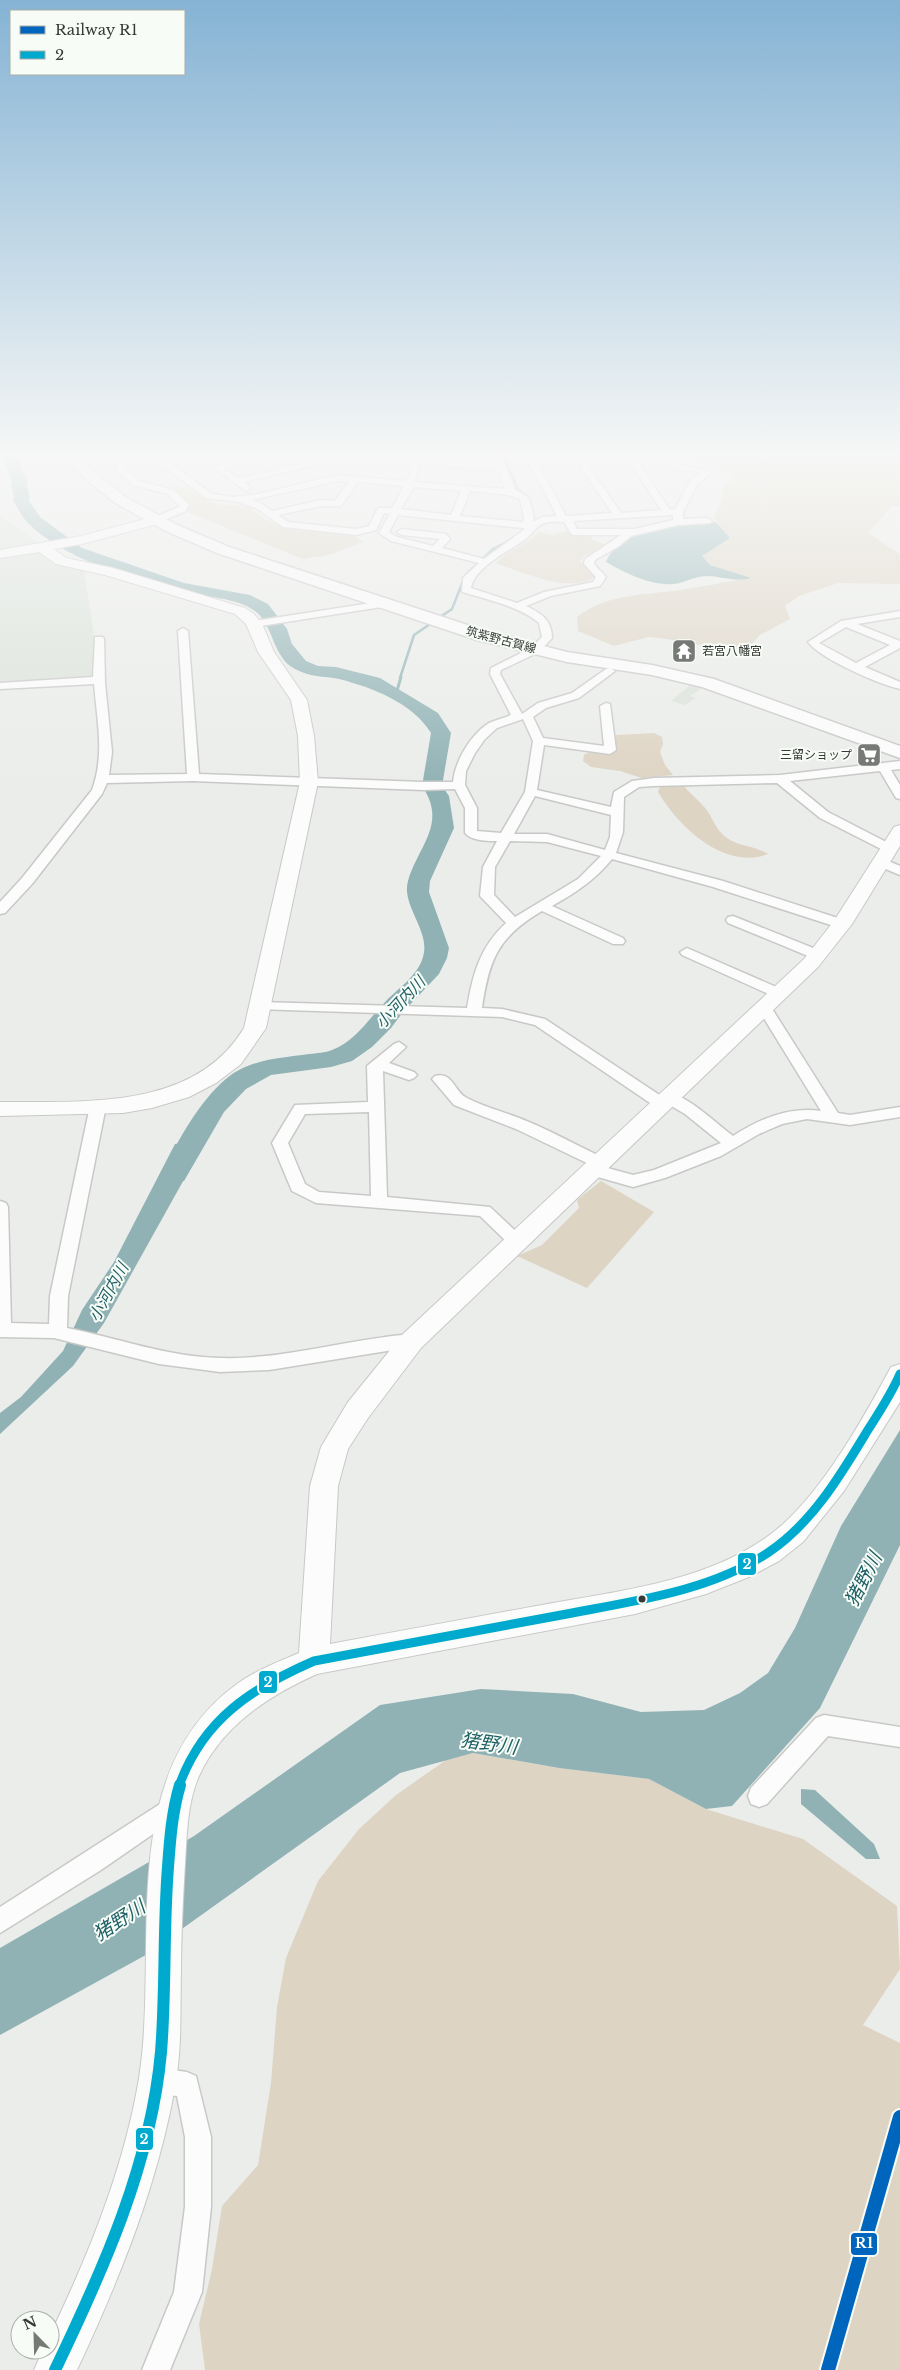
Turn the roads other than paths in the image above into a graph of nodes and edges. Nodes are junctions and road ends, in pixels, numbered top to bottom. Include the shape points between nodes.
1 (73, 564) edge
2 (264, 564) edge
3 (279, 564) edge
4 (484, 564) edge
5 (589, 564) edge
6 (384, 604) junction
7 (515, 607) junction
8 (900, 614) edge
9 (290, 618) joint
10 (258, 623) junction
11 (845, 623) junction
12 (183, 631) dead end
13 (99, 639) dead end
14 (899, 644) edge
15 (538, 648) junction
16 (857, 667) junction
17 (610, 671) dead end
18 (99, 680) junction
19 (0, 686) edge
20 (900, 686) edge
21 (742, 694) junction
22 (606, 706) dead end
23 (522, 717) junction
24 (539, 741) junction
25 (900, 743) edge
26 (900, 752) edge
27 (900, 758) edge
28 (900, 765) edge
29 (884, 768) junction
30 (193, 777) junction
31 (103, 779) junction
32 (780, 779) junction
33 (309, 782) junction
34 (456, 785) junction
35 (530, 792) junction
36 (900, 795) edge
37 (616, 812) junction
38 (505, 837) junction
39 (892, 853) edge
40 (607, 855) junction
41 (542, 906) junction
42 (0, 910) edge
43 (733, 920) dead end
44 (514, 923) junction
45 (842, 924) junction
46 (618, 941) dead end
47 (686, 952) dead end
48 (818, 955) junction
49 (771, 1000) junction
50 (260, 1006) junction
51 (474, 1012) junction
52 (399, 1046) dead end
53 (378, 1064) junction
54 (409, 1075) dead end
55 (440, 1079) dead end
56 (664, 1100) junction
57 (98, 1106) junction
58 (375, 1107) junction
59 (0, 1109) edge
60 (900, 1112) edge
61 (833, 1117) junction
62 (732, 1144) junction
63 (597, 1167) junction
64 (379, 1202) junction
65 (0, 1207) edge
66 (517, 1242) junction
67 (1, 1330) edge
68 (58, 1332) junction
69 (412, 1341) junction
70 (900, 1374) edge
71 (314, 1661) junction
72 (900, 1737) edge
73 (758, 1796) dead end
74 (173, 1815) junction
75 (0, 1921) edge
76 (157, 2080) junction
77 (55, 2370) edge
78 (156, 2370) edge

1 - 10 street via 240,611
2 - 6 main road, 筑紫野古賀線
3 - 15 main road, 筑紫野古賀線
4 - 7 street via 468,578 466,590
5 - 7 street via 601,577 596,584 548,594
6 - 9 street
6 - 15 main road, 筑紫野古賀線 via 474,634
7 - 15 street via 544,622 547,638
8 - 11 street
9 - 10 street
10 - 33 street via 266,652 299,700 306,736
11 - 14 street
11 - 16 street via 813,642
12 - 30 street
13 - 18 street
14 - 16 street
15 - 21 main road, 筑紫野古賀線 via 652,670
15 - 23 street via 496,668 495,674
15 - 25 main road, 筑紫野古賀線 via 650,664 713,677
16 - 20 street
17 - 23 street via 570,698 544,704
18 - 19 street
18 - 31 street via 105,732
21 - 26 main road, 筑紫野古賀線
21 - 27 street via 735,699
22 - 24 street via 610,750
23 - 24 street
23 - 34 street via 493,726 481,737 469,752
24 - 35 street
28 - 29 street
29 - 32 street
29 - 36 street
30 - 31 street
30 - 33 street
31 - 42 street via 98,791
32 - 37 street via 636,784 618,795
32 - 39 street via 824,815
33 - 34 street
33 - 50 street
34 - 38 street via 471,808 471,833
35 - 37 street
35 - 38 street
37 - 40 street via 616,837
38 - 40 street via 547,838
38 - 44 street via 489,867 487,896
39 - 45 street
40 - 41 street via 596,871
40 - 45 street via 718,884
41 - 44 street
41 - 46 street
43 - 48 street
44 - 51 street via 498,938 481,970
45 - 48 street
47 - 49 street
48 - 49 street
49 - 56 street
49 - 61 street
50 - 51 street
50 - 57 street via 255,1028 235,1058 207,1079 170,1097 125,1106
51 - 56 street via 502,1013 540,1022
52 - 53 street
53 - 54 street
53 - 58 street via 375,1066
55 - 63 street via 459,1101 522,1125
56 - 62 street via 690,1110
56 - 63 street
57 - 59 street
57 - 68 street via 59,1296
58 - 64 street
58 - 64 street via 300,1109 280,1143 298,1187 316,1197
60 - 61 street via 856,1119
61 - 62 street via 807,1114 779,1119
62 - 63 street via 659,1174 633,1181
63 - 66 street
64 - 66 street via 484,1211
65 - 67 street
66 - 69 street
67 - 68 street
68 - 69 street via 175,1362 221,1365 282,1362 379,1343
69 - 71 street via 358,1410 335,1447 324,1486
70 - 71 street via 823,1499 792,1534 746,1565 683,1588 606,1606
71 - 74 street via 276,1677 241,1700 217,1724 196,1750 183,1777
72 - 73 street via 824,1725
74 - 75 street
74 - 76 street
76 - 77 street via 137,2174 112,2246
76 - 78 street via 187,2084 198,2137 198,2207 188,2292

